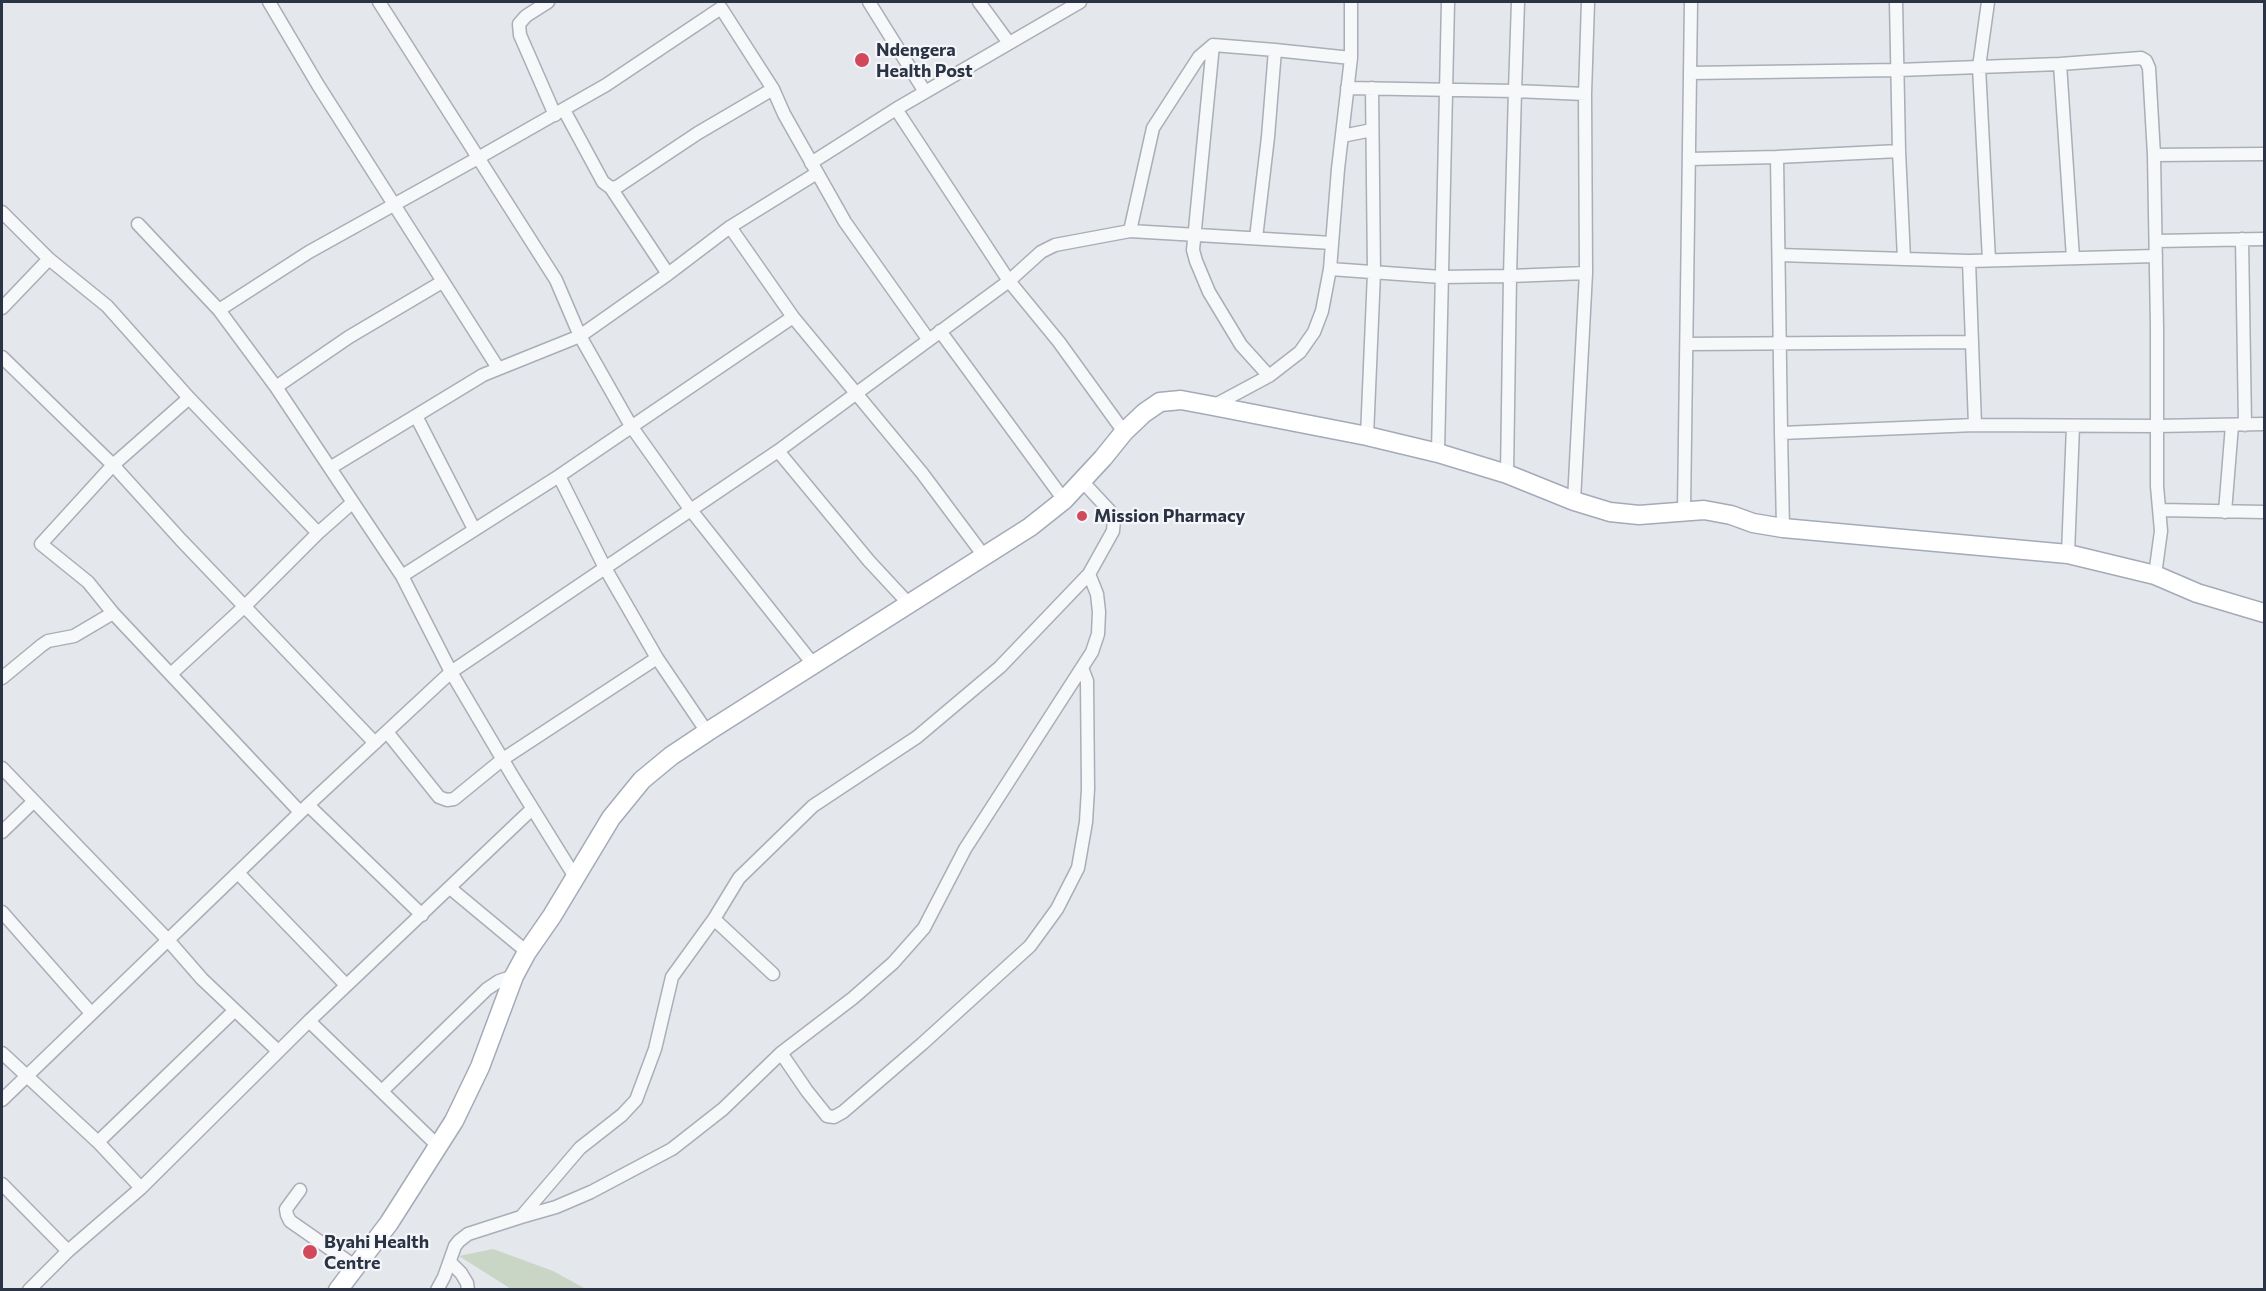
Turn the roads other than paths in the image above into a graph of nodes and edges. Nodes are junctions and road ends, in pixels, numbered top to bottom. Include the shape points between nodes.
1 (269, 2) edge
2 (379, 2) edge
3 (548, 2) edge
4 (869, 2) edge
5 (978, 2) edge
6 (1079, 2) edge
7 (1351, 2) edge
8 (1448, 2) edge
9 (1518, 2) edge
10 (1588, 2) edge
11 (1691, 2) edge
12 (1896, 2) edge
13 (1988, 2) edge
14 (719, 5) edge
15 (1010, 43) junction
16 (1213, 45) junction
17 (1275, 50) junction
18 (1351, 58) junction
19 (2060, 64) junction
20 (1979, 67) junction
21 (1898, 70) junction
22 (1690, 73) junction
23 (1347, 88) junction
24 (1372, 88) junction
25 (773, 89) junction
26 (1447, 90) junction
27 (1515, 91) junction
28 (925, 92) junction
29 (1585, 94) junction
30 (896, 109) junction
31 (560, 112) junction
32 (1372, 130) junction
33 (1342, 136) junction
34 (1899, 151) junction
35 (2265, 154) edge
36 (2154, 155) junction
37 (1777, 157) junction
38 (478, 158) junction
39 (1689, 159) junction
40 (814, 168) junction
41 (611, 188) junction
42 (393, 205) junction
43 (2, 212) edge
44 (138, 224) dead end
45 (730, 227) junction
46 (1130, 231) junction
47 (1194, 234) junction
48 (1256, 238) junction
49 (2265, 238) edge
50 (2242, 239) junction
51 (2156, 241) junction
52 (1332, 243) junction
53 (1779, 255) junction
54 (2156, 256) junction
55 (2073, 258) junction
56 (49, 259) junction
57 (1904, 259) junction
58 (1989, 260) junction
59 (1969, 261) junction
60 (1330, 269) junction
61 (1374, 273) junction
62 (1586, 273) junction
63 (668, 274) junction
64 (1510, 276) junction
65 (1442, 277) junction
66 (1009, 281) junction
67 (442, 282) junction
68 (2, 308) edge
69 (219, 310) junction
70 (793, 317) junction
71 (940, 331) junction
72 (580, 336) junction
73 (928, 339) junction
74 (1972, 342) junction
75 (1687, 344) junction
76 (1780, 344) junction
77 (2, 357) edge
78 (498, 368) junction
79 (1269, 376) junction
80 (276, 387) junction
81 (858, 393) junction
82 (189, 398) junction
83 (1213, 406) junction
84 (416, 416) junction
85 (2265, 424) edge
86 (1975, 425) junction
87 (2239, 425) junction
88 (631, 426) junction
89 (2073, 426) junction
90 (2156, 426) junction
91 (1124, 432) junction
92 (1781, 433) junction
93 (1367, 436) junction
94 (778, 451) junction
95 (1438, 453) junction
96 (112, 465) junction
97 (330, 468) junction
98 (1507, 474) junction
99 (559, 476) junction
100 (1082, 481) junction
101 (1064, 500) junction
102 (1574, 501) junction
103 (352, 503) junction
104 (690, 509) junction
105 (1684, 510) junction
106 (2160, 510) junction
107 (2225, 512) junction
108 (2265, 512) edge
109 (1783, 528) junction
110 (474, 529) junction
111 (318, 533) junction
112 (2068, 554) junction
113 (984, 556) junction
114 (605, 568) junction
115 (1089, 574) junction
116 (2155, 575) junction
117 (402, 576) junction
118 (909, 604) junction
119 (245, 606) junction
120 (113, 613) junction
121 (2265, 613) edge
122 (657, 658) junction
123 (813, 664) junction
124 (1082, 668) junction
125 (451, 672) junction
126 (171, 674) junction
127 (2, 678) edge
128 (387, 732) junction
129 (708, 732) junction
130 (375, 743) junction
131 (503, 759) junction
132 (2, 768) edge
133 (33, 802) junction
134 (304, 809) junction
135 (532, 809) junction
136 (2, 832) edge
137 (238, 873) junction
138 (575, 877) junction
139 (450, 888) junction
140 (2, 912) edge
141 (422, 915) junction
142 (714, 919) junction
143 (168, 940) junction
144 (527, 952) junction
145 (773, 974) dead end
146 (514, 976) junction
147 (346, 985) junction
148 (234, 1011) junction
149 (91, 1013) junction
150 (309, 1021) junction
151 (278, 1051) junction
152 (2, 1053) edge
153 (781, 1053) junction
154 (27, 1077) junction
155 (382, 1091) junction
156 (2, 1100) edge
157 (98, 1142) junction
158 (438, 1146) junction
159 (2, 1184) edge
160 (141, 1188) junction
161 (300, 1190) dead end
162 (520, 1217) junction
163 (68, 1251) junction
164 (450, 1262) junction
165 (356, 1267) junction
166 (29, 1290) edge
167 (338, 1290) edge
168 (437, 1290) edge
169 (468, 1290) edge

1 - 42 street
2 - 38 street
3 - 31 street via 519,24 520,35
4 - 28 street
5 - 15 street
6 - 15 street
7 - 18 street
8 - 26 street
9 - 27 street
10 - 29 street
11 - 22 street
12 - 21 street
13 - 20 street
14 - 25 street
14 - 31 street
15 - 28 street
16 - 17 street
16 - 46 street via 1199,57 1153,129
16 - 47 street
17 - 18 street
17 - 48 street
18 - 23 street
19 - 20 street
19 - 36 street via 2141,58 2146,61
19 - 55 street
20 - 21 street
20 - 58 street
21 - 22 street
21 - 34 street
22 - 39 street
23 - 24 street
23 - 33 street
24 - 26 street
24 - 32 street
25 - 40 street
25 - 41 street
26 - 27 street
26 - 65 street
27 - 29 street
27 - 64 street
28 - 30 street
29 - 62 street
30 - 40 street
30 - 66 street
31 - 38 street
31 - 41 street via 603,182
32 - 33 street
32 - 61 street
33 - 52 street
34 - 37 street
34 - 57 street
35 - 36 street
36 - 51 street
37 - 39 street
37 - 53 street
38 - 42 street
38 - 72 street via 556,280
39 - 75 street
40 - 45 street
40 - 73 street via 845,222
41 - 63 street
42 - 67 street
42 - 69 street via 309,252
43 - 56 street
44 - 69 street
45 - 63 street
45 - 70 street
46 - 47 street
46 - 66 street via 1055,245 1041,252
47 - 48 street
47 - 79 street via 1196,261 1209,292 1241,345
48 - 52 street
49 - 50 street
50 - 51 street
50 - 87 street
51 - 54 street
52 - 60 street
53 - 57 street
53 - 76 street
54 - 55 street
54 - 90 street
55 - 58 street
56 - 68 street
56 - 82 street via 107,306
57 - 59 street
58 - 59 street
59 - 74 street
60 - 61 street
60 - 79 street via 1314,332 1300,352
61 - 65 street
61 - 93 street
62 - 64 street
62 - 102 street
63 - 72 street
64 - 65 street
64 - 98 street
65 - 95 street
66 - 71 street
66 - 91 street
67 - 78 street
67 - 80 street via 349,337
69 - 80 street
70 - 81 street
70 - 88 street
71 - 73 street
71 - 101 street
72 - 78 street
72 - 88 street
73 - 81 street
74 - 76 street
74 - 86 street
75 - 76 street
75 - 105 street
76 - 92 street
77 - 96 street
78 - 84 street
79 - 83 street
80 - 97 street
81 - 94 street
81 - 113 street
82 - 96 street
82 - 111 street
83 - 91 main road via 1181,400 1160,402
83 - 93 main road
84 - 97 street
84 - 110 street
85 - 87 street
86 - 89 street
86 - 92 street
87 - 90 street
87 - 107 street
88 - 99 street
88 - 104 street
89 - 90 street
89 - 112 street
90 - 106 street
91 - 100 main road
92 - 109 street
93 - 95 main road
94 - 104 street
94 - 118 street
95 - 98 main road
96 - 119 street
96 - 120 street via 41,544 88,582
97 - 103 street
98 - 102 main road
99 - 110 street
99 - 114 street
100 - 101 main road
100 - 115 street via 1114,519 1113,531
101 - 113 main road
102 - 105 main road via 1610,512 1639,515
103 - 111 street
103 - 117 street
104 - 114 street
104 - 123 street
105 - 109 main road via 1704,510
106 - 107 street
106 - 116 street
107 - 108 street
109 - 112 main road
110 - 117 street
111 - 119 street
112 - 116 main road
113 - 118 main road
114 - 122 street
114 - 125 street
115 - 124 street via 1100,612 1098,634
115 - 142 street via 1000,667 917,737 813,806 739,878
116 - 121 main road via 2197,593
117 - 125 street
118 - 123 main road
119 - 126 street
119 - 130 street
120 - 126 street
120 - 127 street via 74,636 48,641
122 - 129 street
122 - 131 street
123 - 129 main road
124 - 153 street via 965,849 924,928 893,963 853,998
124 - 153 street via 1087,681 1088,789 1078,868 1057,909 1030,946 834,1117 827,1116
125 - 128 street
125 - 131 street
126 - 134 street
128 - 130 street
128 - 131 street via 439,797 447,800 454,799
129 - 138 main road via 642,780 611,818
130 - 134 street
131 - 135 street
132 - 133 street
133 - 136 street
133 - 143 street
134 - 137 street
134 - 141 street
135 - 138 street
135 - 139 street
137 - 143 street
137 - 147 street
138 - 144 main road
139 - 141 street
139 - 144 street
140 - 149 street
141 - 147 street
142 - 145 street
142 - 162 street via 672,977 655,1049 636,1100 580,1148
143 - 148 street
143 - 149 street
144 - 146 main road
146 - 155 street via 487,989
146 - 158 main road via 480,1067
147 - 150 street
148 - 151 street
148 - 157 street
149 - 154 street
150 - 151 street
150 - 155 street
151 - 160 street
152 - 154 street
153 - 162 street via 723,1109 672,1149 591,1192
154 - 156 street
154 - 157 street
155 - 158 street
157 - 160 street
158 - 165 main road
159 - 163 street
160 - 163 street
161 - 165 street via 286,1209 290,1221
162 - 164 street via 468,1234 455,1245
163 - 166 street
164 - 168 street
164 - 169 street via 461,1273
165 - 167 main road

